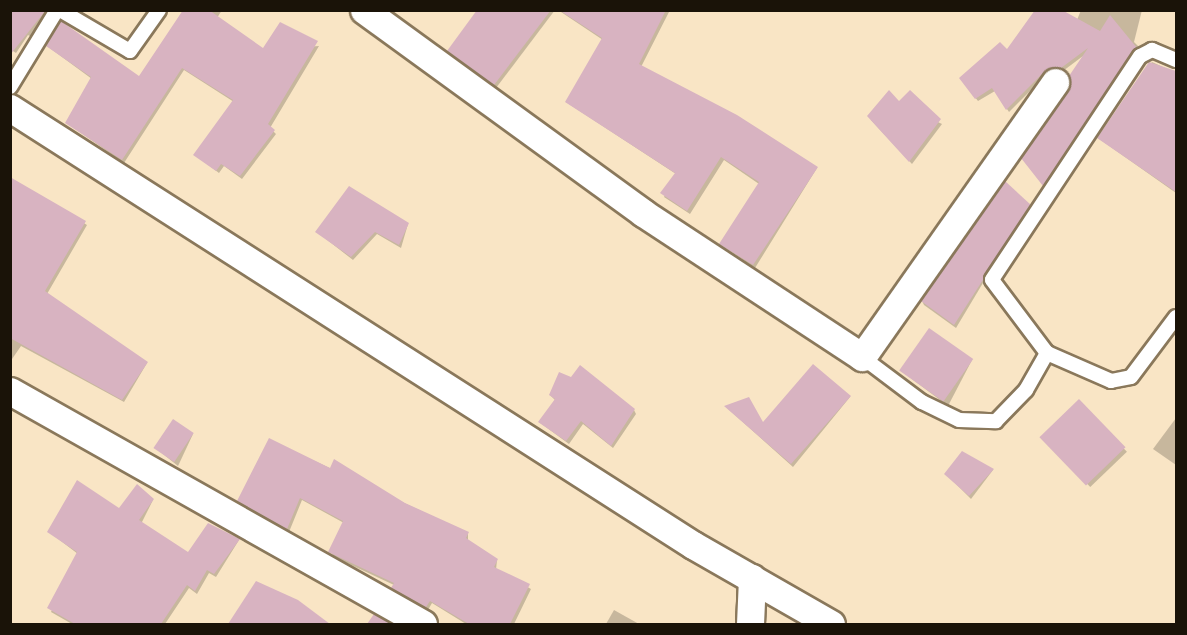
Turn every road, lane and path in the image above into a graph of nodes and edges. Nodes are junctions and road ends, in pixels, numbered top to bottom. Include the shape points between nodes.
1 (58, 10) edge
2 (159, 10) edge
3 (364, 10) edge
4 (1176, 60) edge
5 (1055, 82) dead end
6 (10, 87) edge
7 (10, 108) edge
8 (1176, 318) edge
9 (1047, 353) junction
10 (862, 357) junction
11 (10, 391) edge
12 (752, 578) junction
13 (423, 624) edge
14 (750, 624) edge
15 (831, 624) edge

1 - 2 lane via 130,51
1 - 6 lane
3 - 10 street via 650,218
4 - 9 lane via 1152,50 1140,56 992,280
5 - 10 street
7 - 12 street
8 - 9 lane via 1131,377 1111,381
9 - 10 lane via 1026,390 996,421 959,420 922,402
11 - 13 street
12 - 14 street
12 - 15 street

